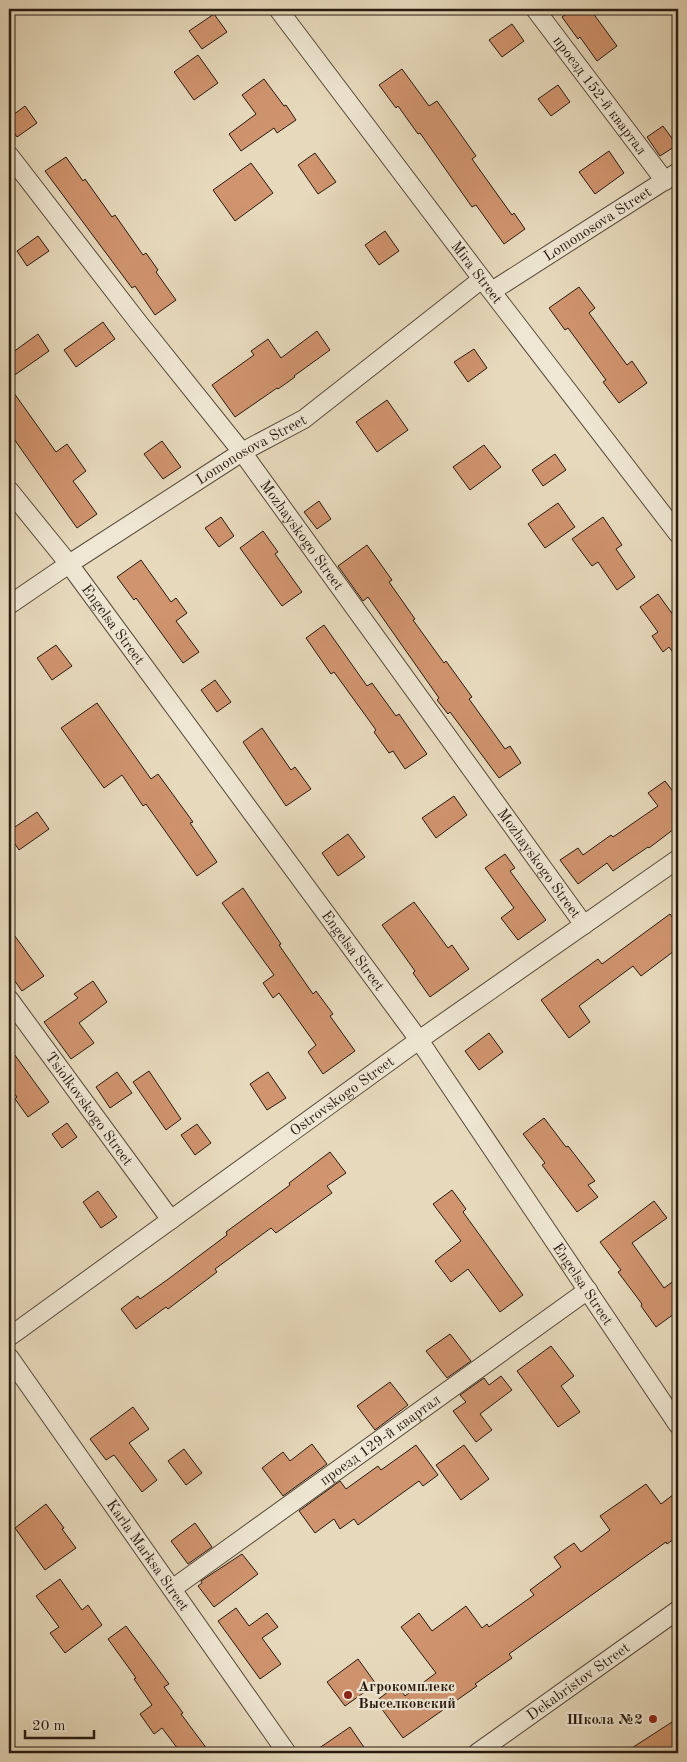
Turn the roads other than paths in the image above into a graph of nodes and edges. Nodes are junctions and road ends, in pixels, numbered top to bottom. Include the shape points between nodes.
1 (278, 9) edge
2 (535, 9) edge
3 (9, 154) edge
4 (672, 177) edge
5 (487, 285) junction
6 (242, 452) junction
7 (9, 490) edge
8 (678, 534) edge
9 (69, 564) junction
10 (9, 605) edge
11 (678, 859) edge
12 (584, 925) junction
13 (9, 999) edge
14 (419, 1040) junction
15 (171, 1220) junction
16 (588, 1290) junction
17 (9, 1337) edge
18 (9, 1357) edge
19 (678, 1425) edge
20 (172, 1589) junction
21 (678, 1610) edge
22 (287, 1753) edge
23 (477, 1753) edge

1 - 5 street, Mira Street
2 - 4 street, проезд 152-й квартал
3 - 6 street, Mozhayskogo Street
4 - 5 street, Lomonosova Street
5 - 6 street, Lomonosova Street via 304,419
5 - 8 street, Mira Street
6 - 9 street, Lomonosova Street
6 - 12 street, Mozhayskogo Street
7 - 9 street, Engelsa Street
9 - 10 street, Lomonosova Street
9 - 14 street, Engelsa Street
11 - 12 street, Ostrovskogo Street
12 - 14 street, Ostrovskogo Street
13 - 15 street, Tsiolkovskogo Street
14 - 15 street, Ostrovskogo Street
14 - 16 street, Engelsa Street
15 - 17 street, Ostrovskogo Street
16 - 19 street, Engelsa Street
16 - 20 street, проезд 129-й квартал
18 - 20 street, Karla Marksa Street
20 - 22 street, Karla Marksa Street
21 - 23 street, Dekabristov Street

